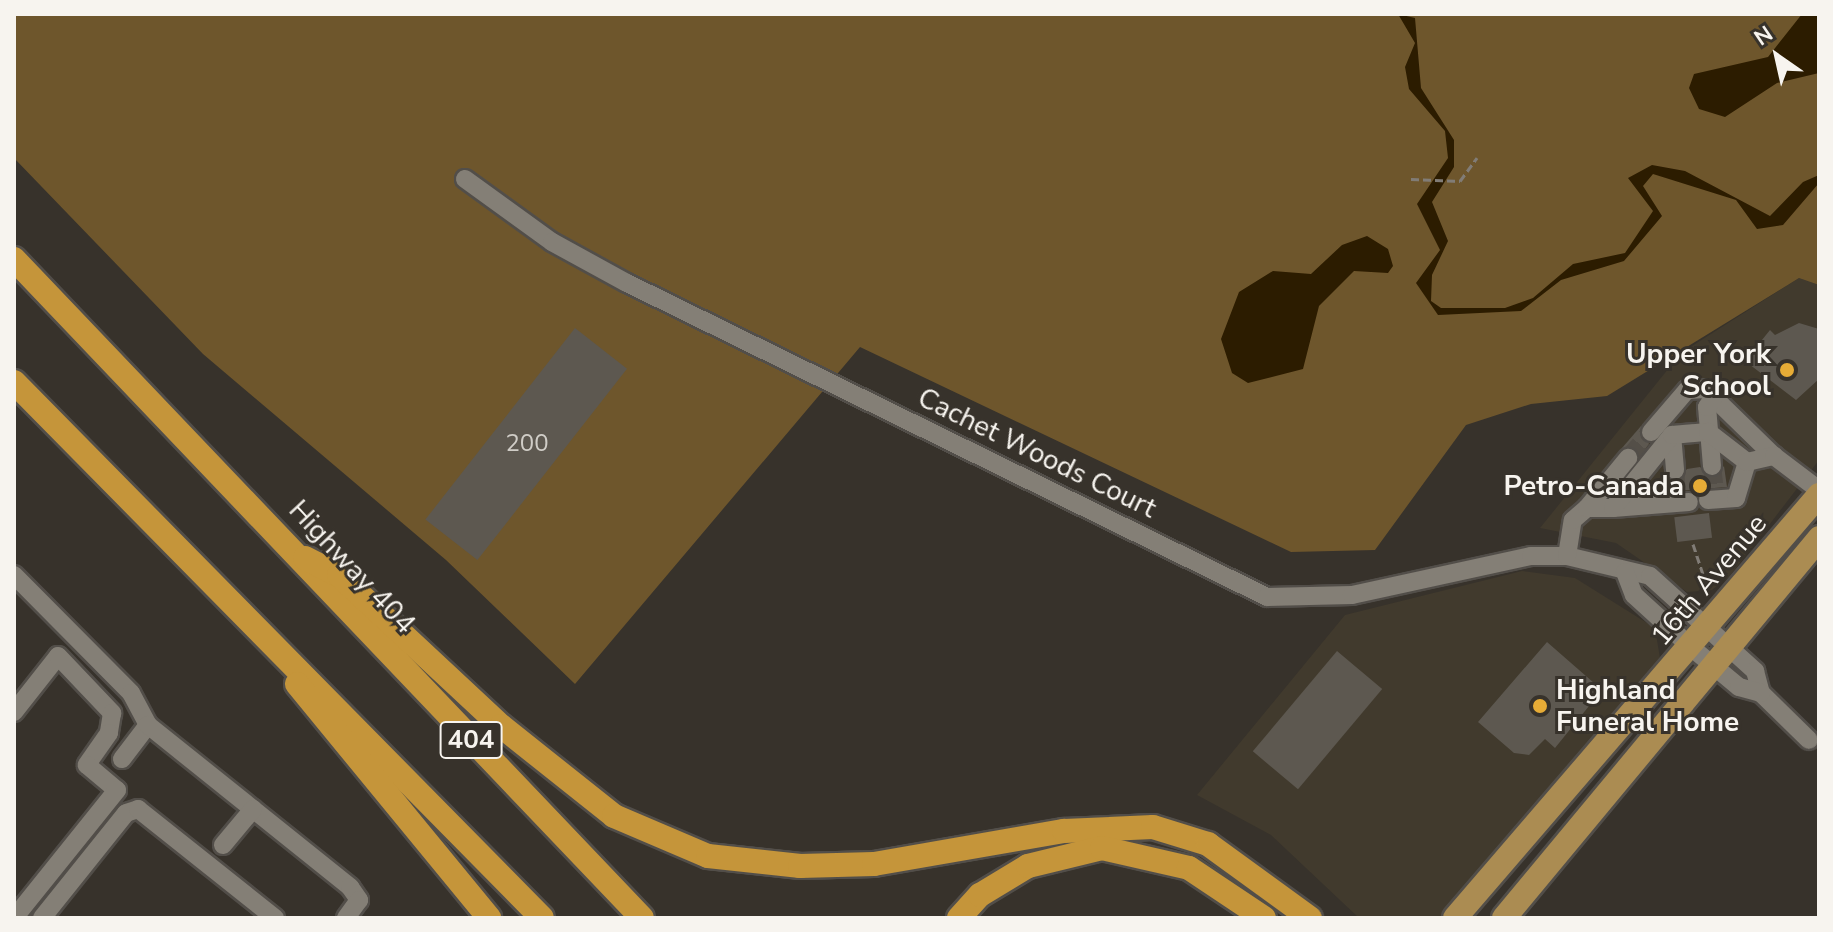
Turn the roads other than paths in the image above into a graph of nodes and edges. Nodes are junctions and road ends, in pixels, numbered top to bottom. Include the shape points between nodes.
1 (465, 179) dead end
2 (14, 259) edge
3 (14, 382) edge
4 (1714, 397) junction
5 (1651, 432) tunnel mouth
6 (1708, 432) junction
7 (1672, 435) junction
8 (1774, 456) junction
9 (1628, 458) tunnel mouth
10 (1747, 462) junction
11 (1712, 466) tunnel mouth
12 (1675, 470) tunnel mouth
13 (1819, 493) edge
14 (1713, 497) dead end
15 (1681, 500) dead end
16 (1587, 508) junction
17 (1613, 508) junction
18 (1819, 538) edge
19 (1567, 556) junction
20 (305, 558) junction
21 (1625, 572) junction
22 (14, 575) edge
23 (1709, 628) junction
24 (1730, 645) junction
25 (1692, 648) junction
26 (286, 665) junction
27 (1713, 665) junction
28 (1761, 693) junction
29 (14, 712) edge
30 (148, 725) junction
31 (1809, 740) dead end
32 (122, 759) dead end
33 (253, 809) junction
34 (223, 845) dead end
35 (14, 918) edge
36 (42, 918) edge
37 (275, 918) edge
38 (346, 918) edge
39 (489, 918) edge
40 (542, 918) edge
41 (642, 918) edge
42 (959, 918) edge
43 (1264, 918) edge
44 (1310, 918) edge
45 (1455, 918) edge
46 (1504, 918) edge

1 - 19 street, Cachet Woods Court via 552,242 627,283 1267,597 1352,595 1531,556
2 - 20 highway, Highway 404 / 404
3 - 26 highway, 404
4 - 5 street via 1687,390
4 - 6 street via 1707,407
4 - 8 street
6 - 7 street
6 - 10 street
6 - 11 street
7 - 12 street
7 - 17 street
8 - 10 street
8 - 13 street
9 - 16 street
10 - 14 street via 1736,498
13 - 23 main road, 16th Avenue
15 - 17 street
16 - 17 street
16 - 19 street via 1573,520
18 - 24 main road, 16th Avenue
19 - 21 street, Cachet Woods Court
20 - 41 highway, Highway 404 / 404
20 - 44 highway via 339,575 501,726 614,816 708,856 800,866 874,864 1064,831 1153,827 1208,844
21 - 23 street, Cachet Woods Court via 1650,576
21 - 25 street via 1634,595
22 - 30 street via 131,693
23 - 24 street, Cachet Woods Court
23 - 25 main road, 16th Avenue
24 - 27 main road, 16th Avenue
24 - 28 street, Cachet Woods Court via 1755,671
25 - 27 street
25 - 45 main road, 16th Avenue
26 - 39 highway via 312,711
26 - 40 highway, 404
27 - 28 street via 1739,687
27 - 46 main road, 16th Avenue
28 - 31 street
29 - 35 street via 58,656 112,713 109,733 87,765 117,790
30 - 32 street
30 - 33 street
33 - 34 street
33 - 38 street via 350,887 359,900
36 - 37 street via 126,813 138,809
42 - 43 highway via 980,895 1028,866 1102,848 1189,868

